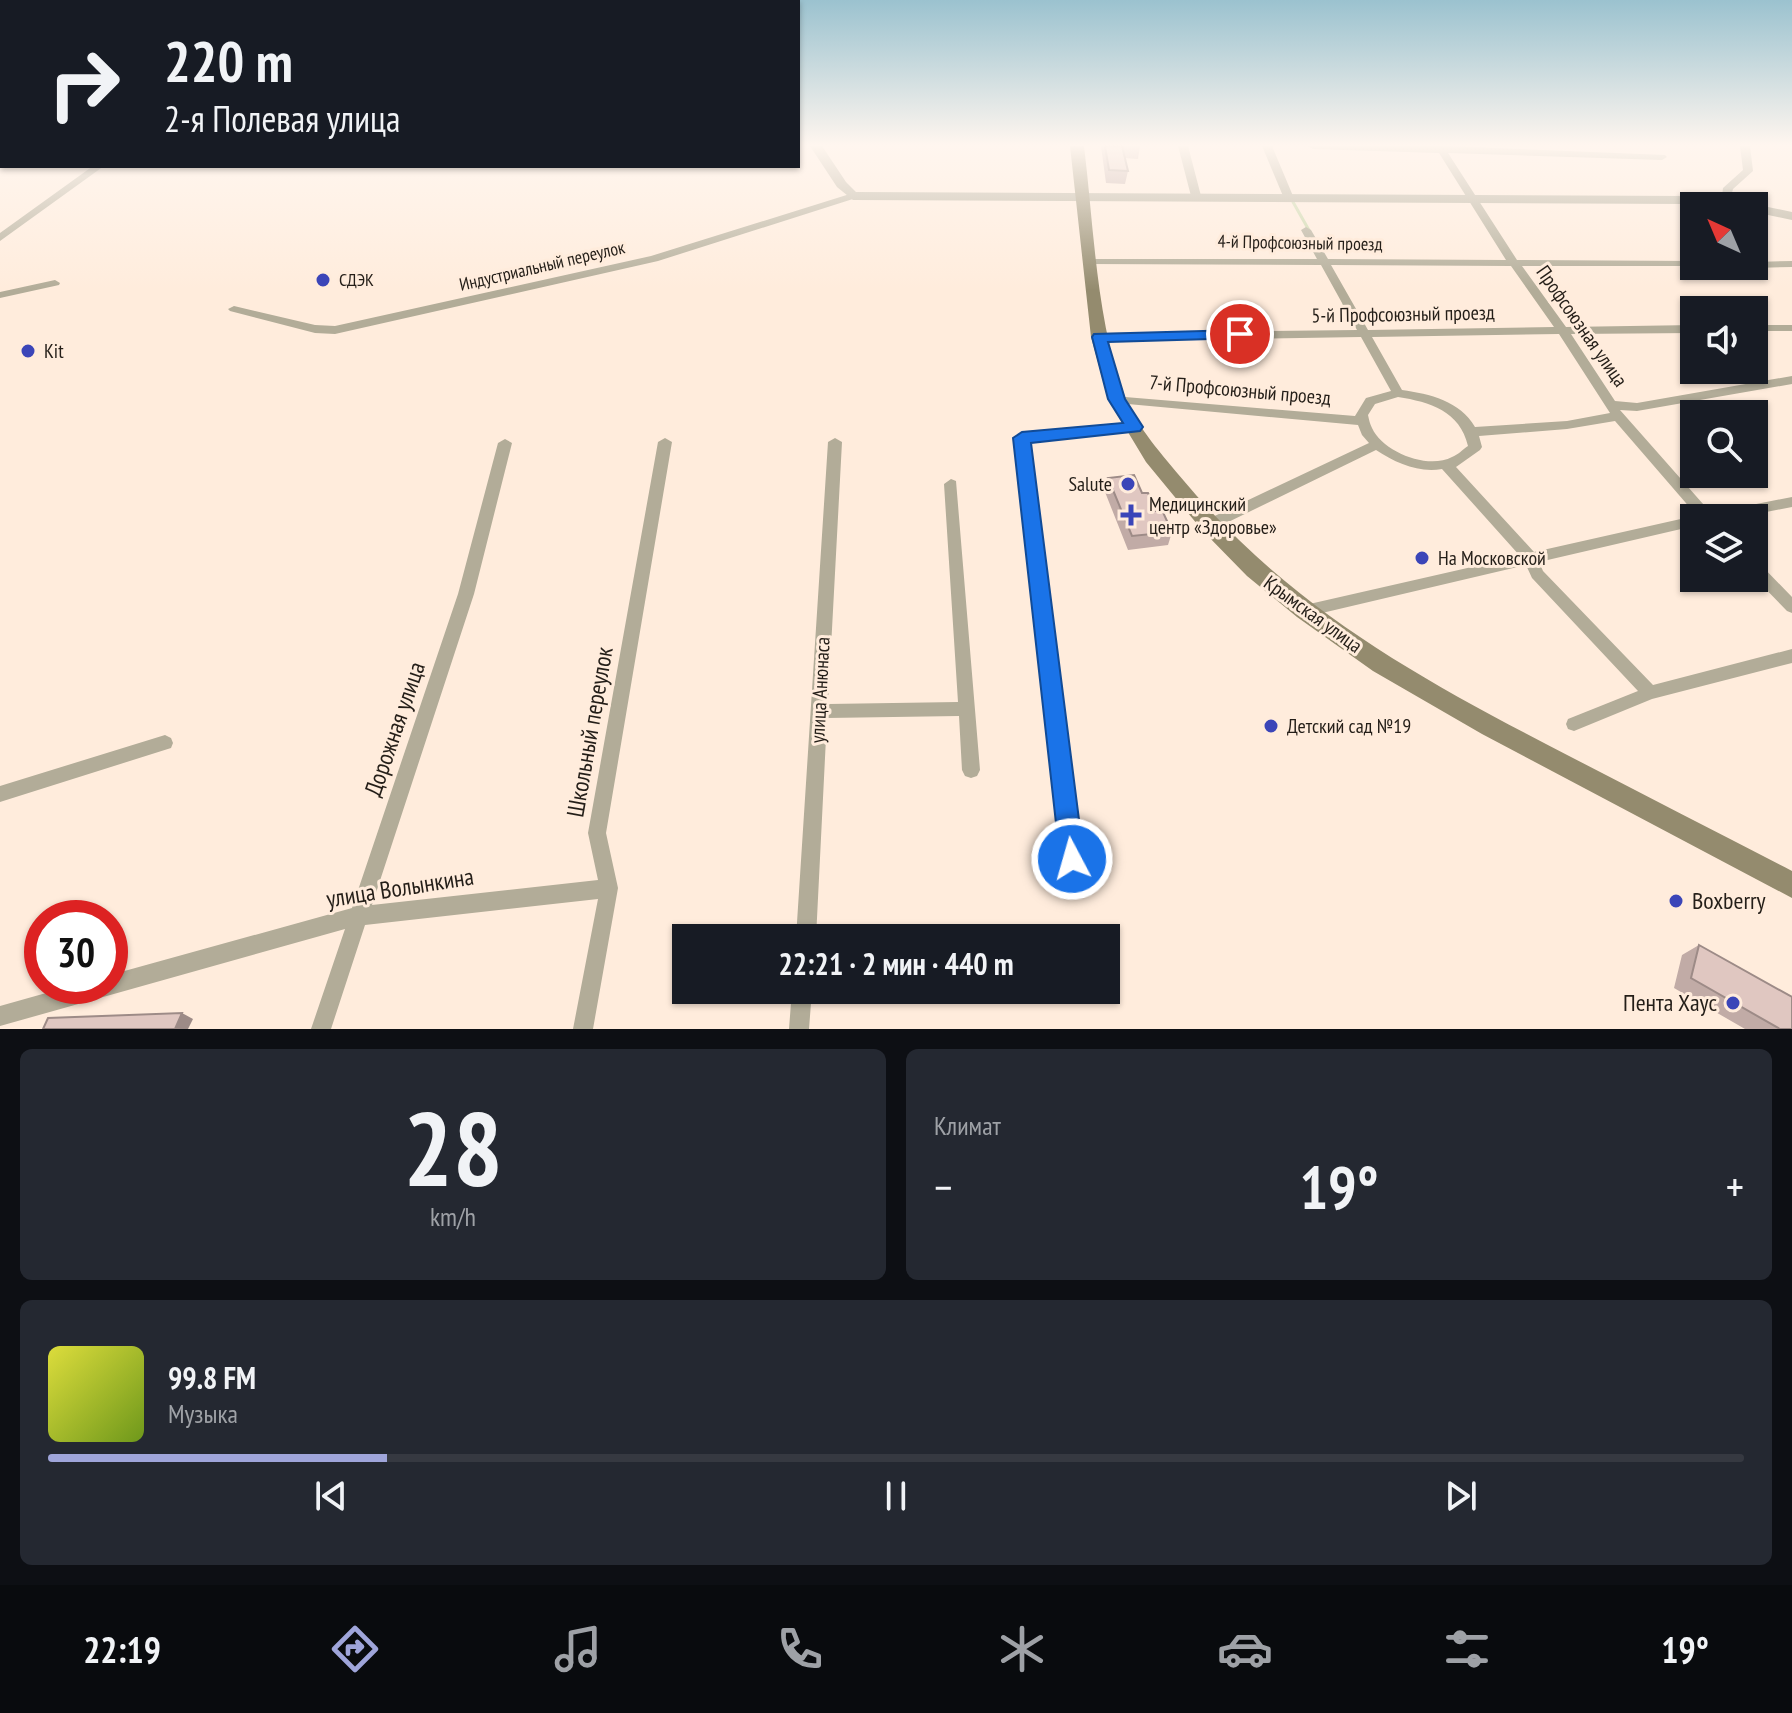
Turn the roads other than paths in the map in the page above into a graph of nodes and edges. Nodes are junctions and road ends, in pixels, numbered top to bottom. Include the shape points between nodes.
1 (60, 194) edge
2 (1468, 194) edge
3 (1082, 195) junction
4 (853, 196) joint
5 (1196, 196) joint
6 (1288, 196) joint
7 (1470, 197) junction
8 (1680, 201) edge
9 (1768, 211) edge
10 (1792, 216) edge
11 (1306, 230) dead end
12 (0, 238) edge
13 (1320, 260) junction
14 (1088, 261) junction
15 (1513, 262) junction
16 (1680, 264) edge
17 (1792, 264) edge
18 (1768, 265) edge
19 (55, 283) dead end
20 (0, 295) edge
21 (234, 309) dead end
22 (1768, 328) edge
23 (1792, 328) edge
24 (1680, 329) edge
25 (1562, 330) junction
26 (1361, 332) junction
27 (1099, 337) junction
28 (1792, 380) edge
29 (1398, 393) junction
30 (1117, 399) junction
31 (1615, 411) junction
32 (1359, 421) junction
33 (1134, 427) junction
34 (1473, 432) junction
35 (665, 442) dead end
36 (835, 442) dead end
37 (505, 443) dead end
38 (1375, 445) junction
39 (1447, 466) junction
40 (951, 484) dead end
41 (1792, 502) edge
42 (1696, 504) edge
43 (1768, 507) edge
44 (1680, 524) edge
45 (1209, 525) junction
46 (1530, 557) junction
47 (1768, 582) edge
48 (1792, 607) edge
49 (1305, 611) junction
50 (1792, 656) edge
51 (1650, 693) junction
52 (967, 709) junction
53 (819, 711) junction
54 (1574, 724) dead end
55 (165, 743) dead end
56 (971, 770) dead end
57 (0, 794) edge
58 (1072, 864) dead end
59 (1792, 885) edge
60 (609, 888) junction
61 (357, 916) junction
62 (807, 924) edge
63 (801, 1004) edge
64 (0, 1016) edge
65 (321, 1029) edge
66 (583, 1029) edge
67 (799, 1029) edge

1 - 12 street
2 - 7 street, Профсоюзная улица
3 - 4 street
3 - 5 street
3 - 14 main road, Крымская улица
4 - 21 street, Индустриальный переулок via 654,259 335,330
5 - 6 street
6 - 7 street
7 - 8 street
7 - 15 street, Профсоюзная улица
9 - 10 street
11 - 13 street
13 - 14 street, 4-й Профсоюзный проезд
13 - 15 street, 4-й Профсоюзный проезд
13 - 26 street
14 - 27 main road, Крымская улица
15 - 16 street, 4-й Профсоюзный проезд
15 - 25 street, Профсоюзная улица
17 - 18 street
19 - 20 street
22 - 23 street
24 - 25 street, 5-й Профсоюзный проезд
25 - 26 street, 5-й Профсоюзный проезд
25 - 31 street, Профсоюзная улица
26 - 27 street, 5-й Профсоюзный проезд
26 - 29 street
27 - 30 main road, Крымская улица
28 - 31 street
29 - 32 street via 1368,400
29 - 34 street via 1444,404
30 - 32 street, 7-й Профсоюзный проезд
30 - 33 main road, Крымская улица
31 - 34 street via 1567,425
31 - 42 street, Профсоюзная улица
32 - 38 street
33 - 45 main road, Крымская улица
33 - 58 street via 1022,438
34 - 39 street via 1475,447 1465,459
35 - 60 street, Школьный переулок via 597,833
36 - 53 street, улица Анюнаса
37 - 61 street, Дорожная улица via 466,594
38 - 39 street via 1396,458
38 - 45 street
39 - 46 street
40 - 52 street
41 - 43 street
44 - 46 street
45 - 49 main road, Крымская улица
46 - 49 street
46 - 51 street via 1537,574
47 - 48 street
49 - 59 main road, Крымская улица via 1381,664 1490,727
50 - 51 street
51 - 54 street
52 - 53 street
52 - 56 street
53 - 62 street, улица Анюнаса
55 - 57 street
60 - 61 street, улица Волынкина
60 - 66 street, Школьный переулок
61 - 64 street, улица Волынкина
61 - 65 street, Дорожная улица
63 - 67 street

